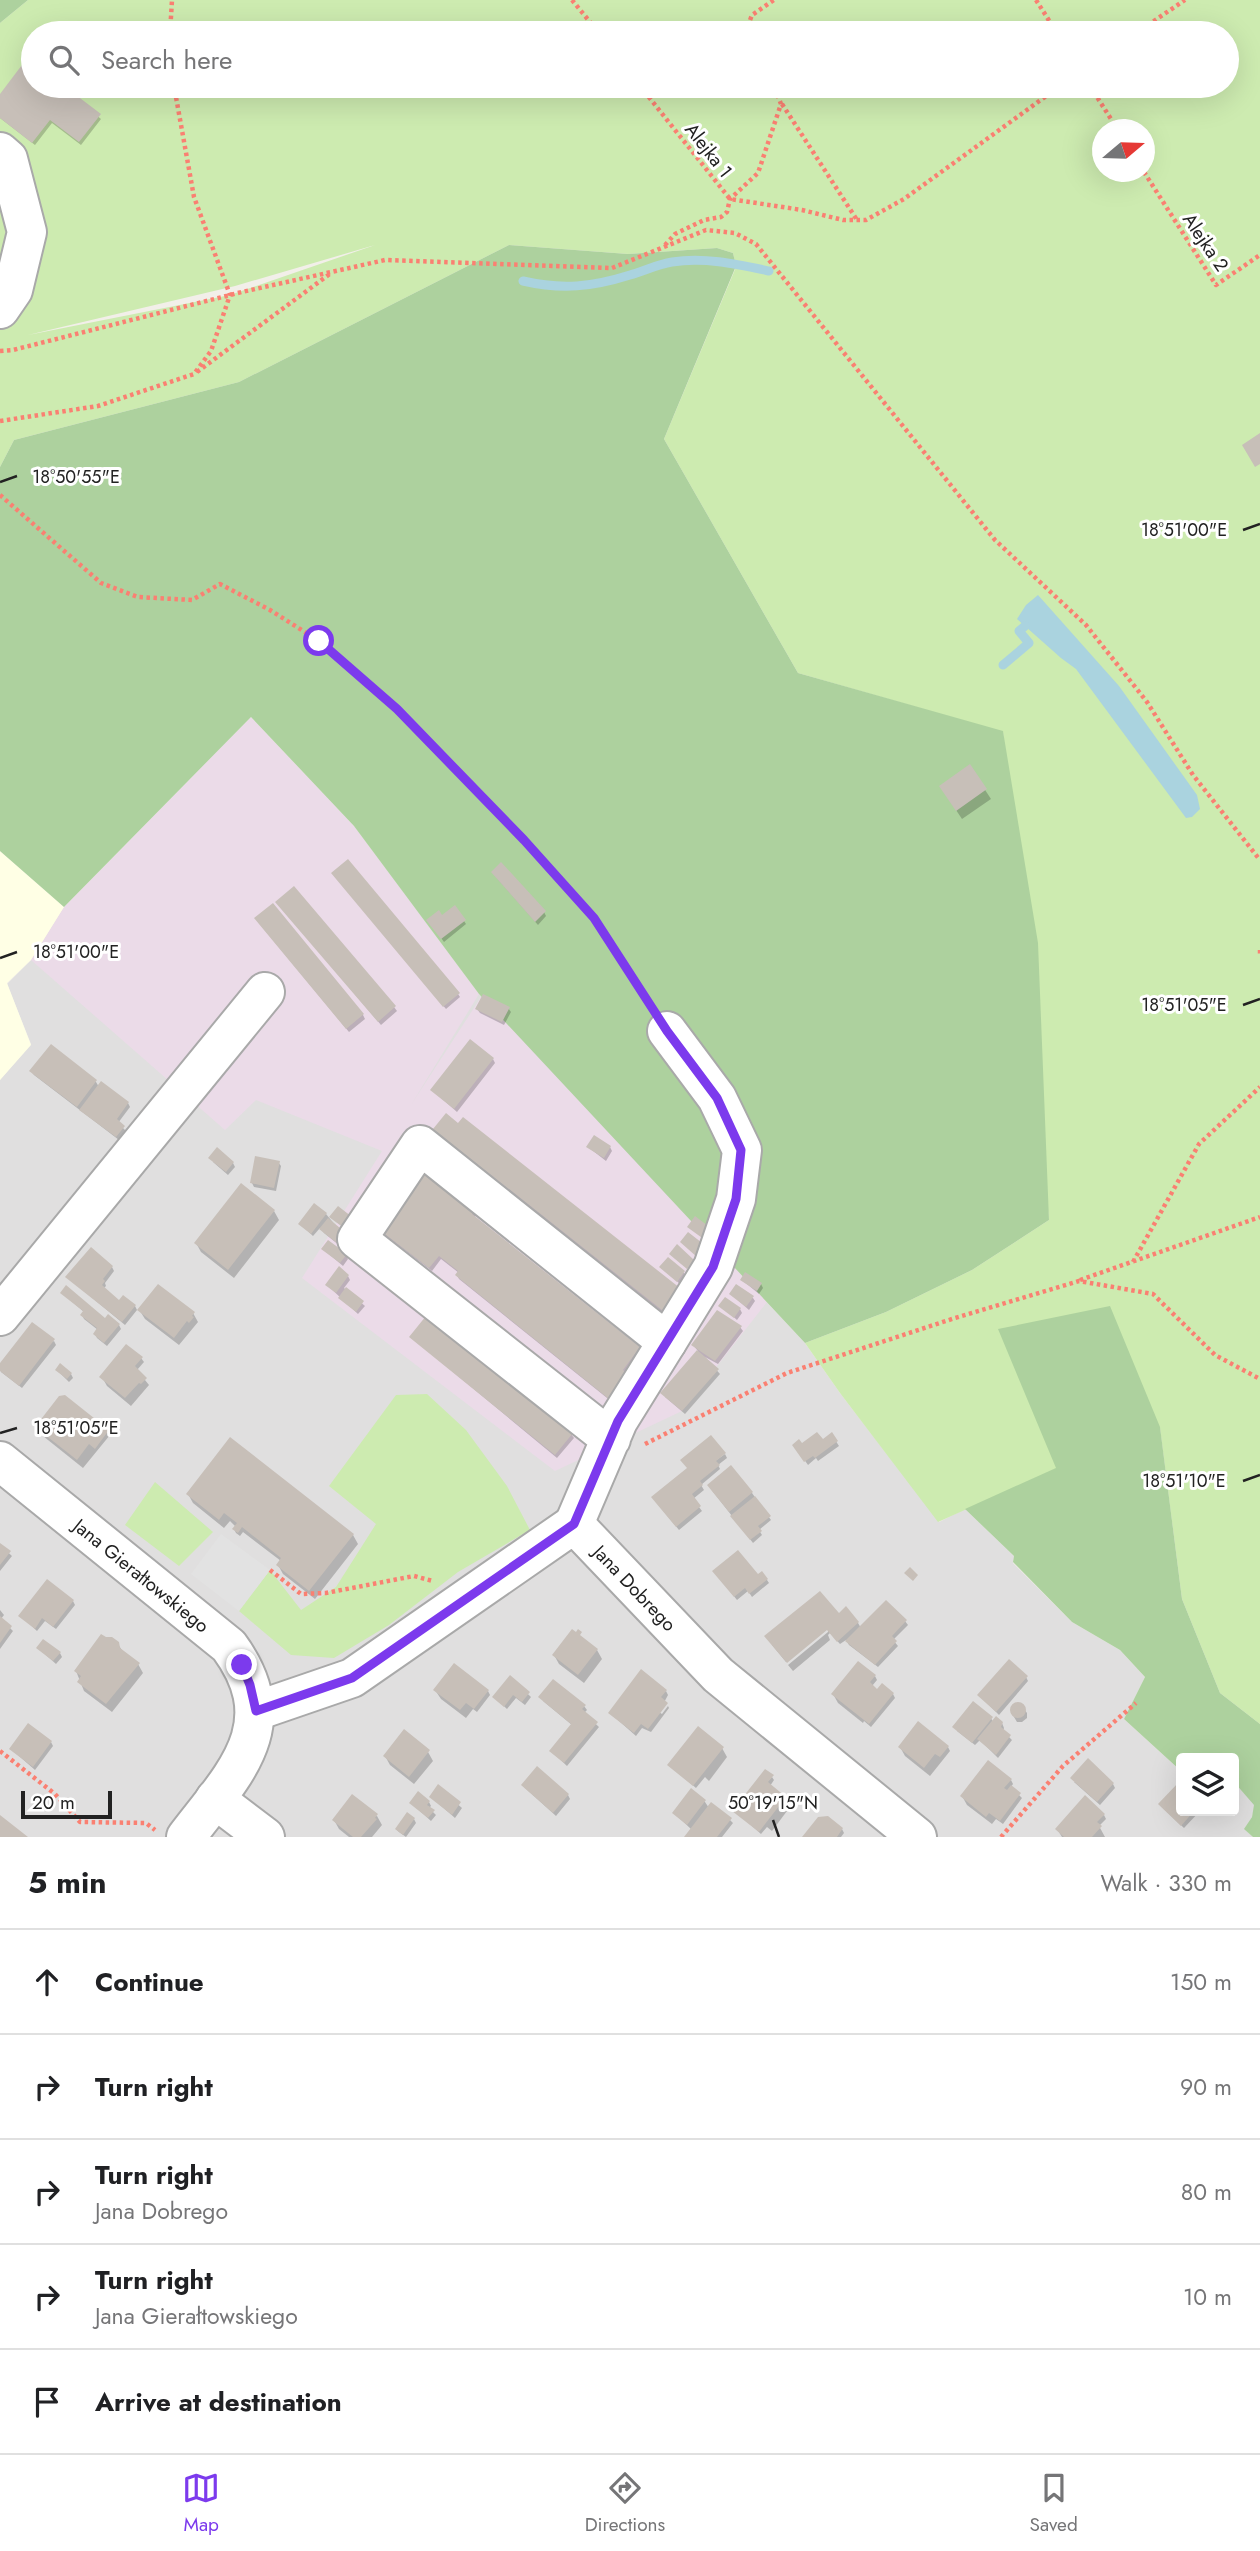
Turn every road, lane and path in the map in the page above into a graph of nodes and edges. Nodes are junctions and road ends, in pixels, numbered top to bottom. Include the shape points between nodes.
1 (172, 0) edge
2 (572, 0) edge
3 (774, 0) edge
4 (1036, 0) edge
5 (1185, 0) edge
6 (171, 21) edge
7 (589, 21) edge
8 (750, 21) edge
9 (1049, 21) edge
10 (1154, 21) edge
11 (176, 98) edge
12 (649, 98) edge
13 (779, 98) edge
14 (1043, 98) edge
15 (1098, 98) edge
16 (782, 104) junction
17 (1111, 119) edge
18 (0, 152) edge
19 (1150, 182) edge
20 (730, 200) junction
21 (858, 220) junction
22 (663, 247) junction
23 (1260, 255) edge
24 (334, 271) junction
25 (230, 295) junction
26 (0, 309) edge
27 (0, 351) edge
28 (194, 374) junction
29 (0, 421) edge
30 (1, 496) edge
31 (1260, 860) edge
32 (265, 992) dead end
33 (667, 1031) joint
34 (1260, 1087) edge
35 (1260, 1217) edge
36 (1133, 1262) junction
37 (1079, 1281) junction
38 (0, 1315) edge
39 (667, 1342) junction
40 (1260, 1379) edge
41 (604, 1454) junction
42 (0, 1461) edge
43 (574, 1524) junction
44 (270, 1570) dead end
45 (477, 1592) junction
46 (1136, 1703) dead end
47 (256, 1711) junction
48 (0, 1751) edge
49 (215, 1799) junction
50 (164, 1837) edge
51 (186, 1837) edge
52 (265, 1837) edge
53 (917, 1837) edge
54 (1001, 1837) edge

1 - 6 path
2 - 7 path
3 - 8 path
4 - 9 path
5 - 10 path
11 - 25 path via 194,197
12 - 20 path, Alejka 1
13 - 16 path
14 - 21 path via 904,199
15 - 17 path
16 - 20 path via 758,173
16 - 21 path
18 - 26 street via 8,159 27,232 13,290
19 - 23 path, Alejka 2 via 1216,285
20 - 21 path
20 - 22 path via 721,217 675,234
22 - 24 path via 612,268 385,260
22 - 31 path via 706,230 736,233 756,244 995,540 1086,625
24 - 25 path
24 - 28 path
25 - 27 path
25 - 28 path via 211,351
28 - 29 path via 98,406
30 - 33 path via 101,583 138,597 192,600 220,584 319,641 397,709 594,918
32 - 38 street
33 - 39 street via 717,1098 741,1150 736,1199 713,1267
34 - 36 path via 1199,1144
35 - 36 path
36 - 37 path
37 - 40 path via 1153,1294 1215,1355
37 - 41 path via 787,1373
39 - 41 street via 618,1421
39 - 41 street via 420,1145 357,1239
41 - 43 street
42 - 47 street, Jana Gierałtowskiego via 229,1646 242,1665
43 - 45 street
43 - 53 street, Jana Dobrego via 718,1675
44 - 45 path via 301,1594 414,1576
45 - 47 street via 352,1678
46 - 54 path via 1063,1766
47 - 49 street via 244,1759
48 - 50 path via 55,1794 80,1822 146,1823
49 - 51 street
49 - 52 street

